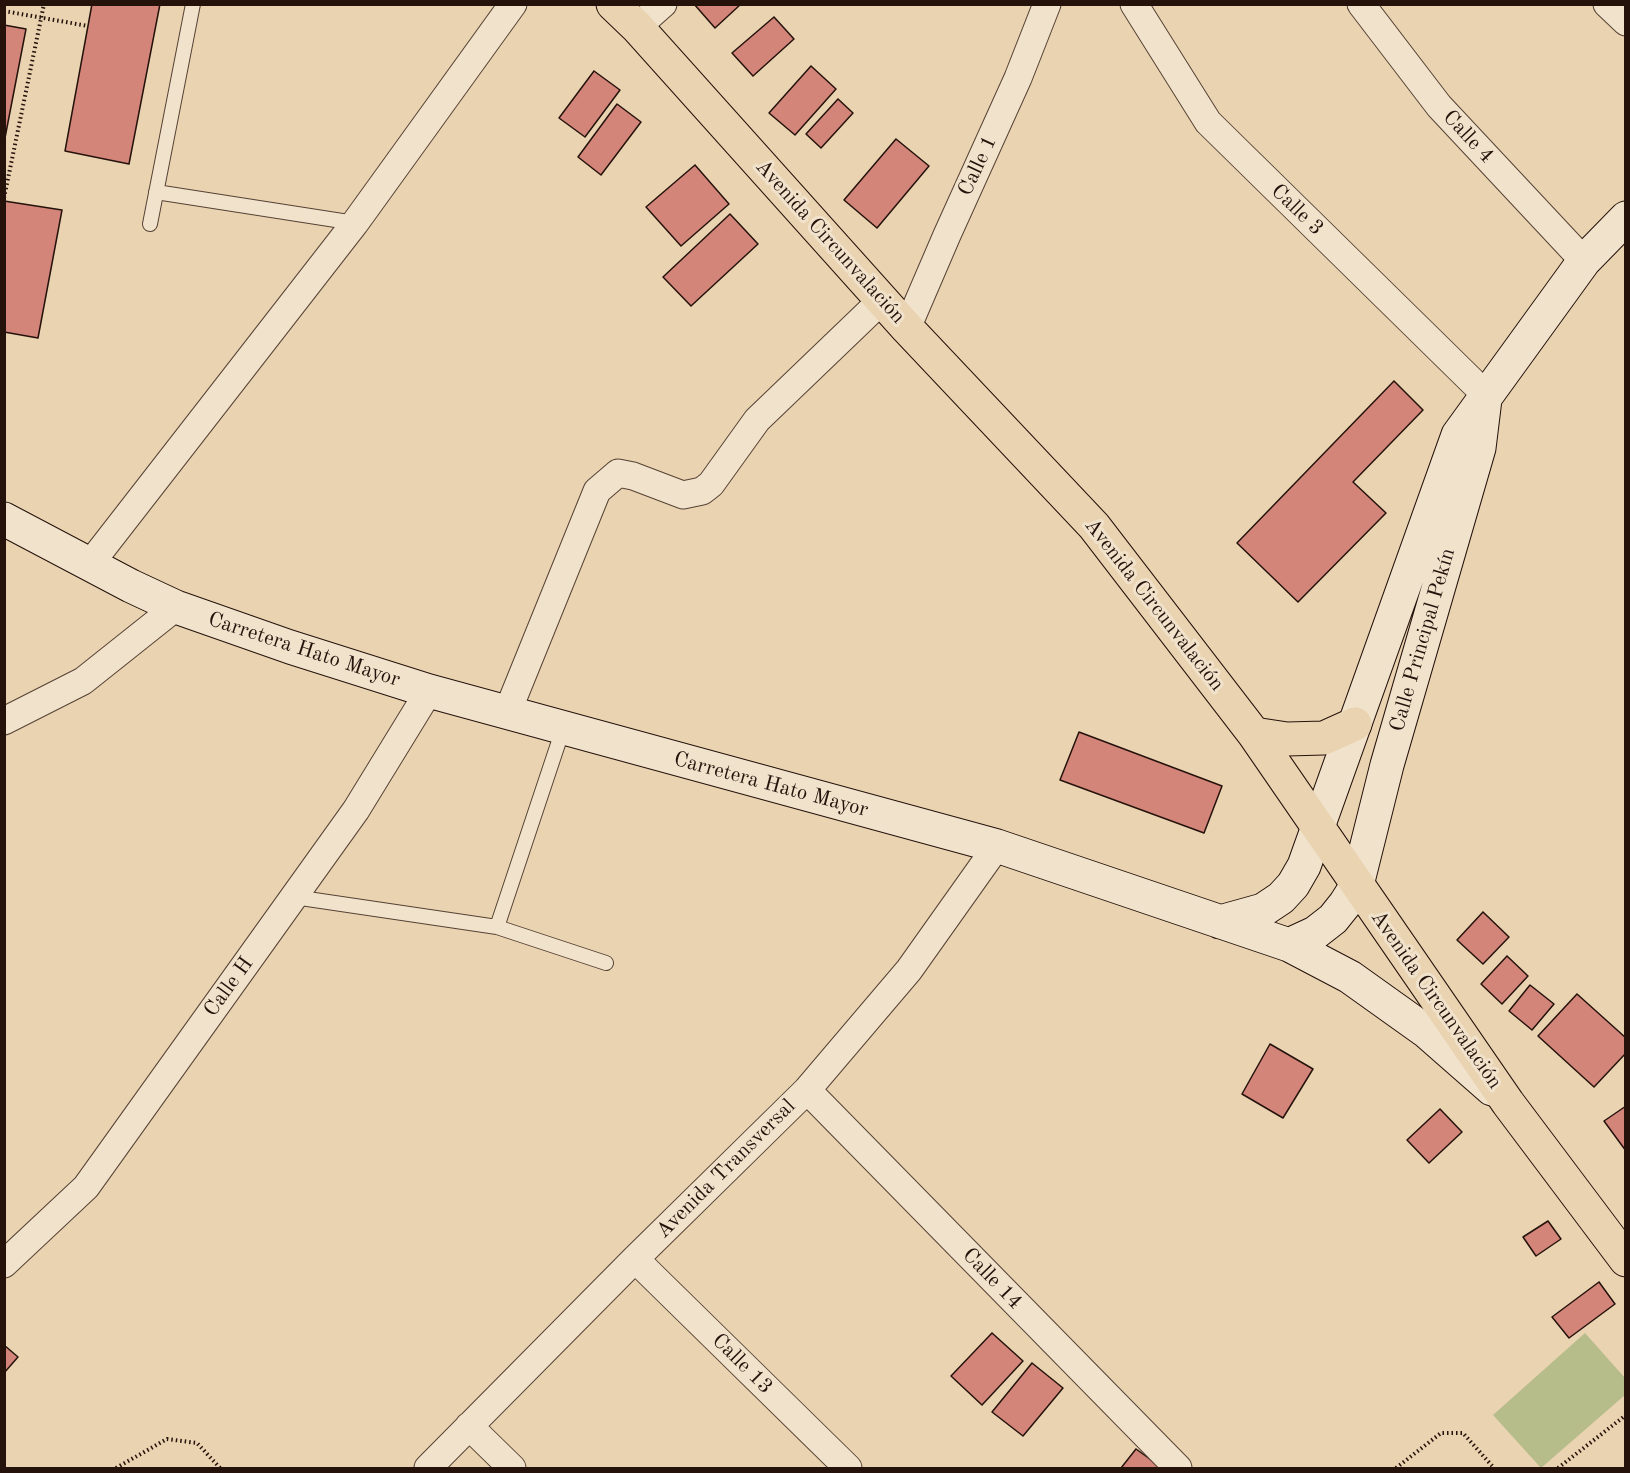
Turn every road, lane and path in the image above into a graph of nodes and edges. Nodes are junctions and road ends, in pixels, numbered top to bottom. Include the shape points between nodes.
1 (44, 4) edge
2 (193, 4) edge
3 (513, 4) edge
4 (613, 4) edge
5 (663, 4) edge
6 (1047, 4) edge
7 (1134, 4) edge
8 (1361, 4) edge
9 (1607, 4) edge
10 (4, 11) edge
11 (41, 18) junction
12 (1626, 22) edge
13 (88, 26) dead end
14 (637, 27) junction
15 (156, 192) junction
16 (4, 198) edge
17 (1626, 218) edge
18 (355, 223) junction
19 (150, 224) dead end
20 (1584, 261) junction
21 (882, 300) junction
22 (908, 328) junction
23 (1486, 395) junction
24 (4, 519) edge
25 (90, 564) junction
26 (176, 607) junction
27 (429, 691) junction
28 (507, 712) junction
29 (4, 721) edge
30 (1355, 724) junction
31 (563, 729) junction
32 (1254, 734) junction
33 (1319, 827) junction
34 (997, 846) junction
35 (1357, 885) junction
36 (294, 897) junction
37 (1220, 922) junction
38 (496, 927) junction
39 (1289, 945) junction
40 (606, 963) dead end
41 (807, 1090) junction
42 (1508, 1103) junction
43 (635, 1259) junction
44 (1626, 1260) edge
45 (4, 1264) edge
46 (1626, 1415) edge
47 (470, 1426) junction
48 (116, 1468) edge
49 (220, 1468) edge
50 (428, 1468) edge
51 (512, 1468) edge
52 (848, 1468) edge
53 (1178, 1468) edge
54 (1396, 1468) edge
55 (1494, 1468) edge
56 (1558, 1468) edge

1 - 11 path
2 - 15 lane
3 - 18 street
4 - 14 main road, Avenida Circunvalación
5 - 14 street
6 - 22 street, Calle 1
7 - 23 street, Calle 3 via 1208,122
8 - 20 street, Calle 4 via 1439,106
9 - 12 street
10 - 11 path
11 - 13 path
11 - 16 path
14 - 21 main road, Avenida Circunvalación
15 - 18 lane
15 - 19 lane
17 - 20 street, Calle Principal Pekín
18 - 25 street
20 - 23 street, Calle Principal Pekín
21 - 22 main road, Avenida Circunvalación
21 - 28 street via 757,420 702,491 682,495 618,473 597,491
22 - 32 main road, Avenida Circunvalación via 1094,526
23 - 30 street, Calle Principal Pekín via 1458,435
23 - 35 street, Calle Principal Pekín via 1479,448 1387,765
24 - 25 street, Carretera Hato Mayor
25 - 26 street, Carretera Hato Mayor
26 - 27 street, Carretera Hato Mayor
26 - 29 street via 83,681
27 - 28 street, Carretera Hato Mayor
27 - 36 street, Calle H via 356,810
28 - 31 street, Carretera Hato Mayor
30 - 32 main road via 1324,738 1287,739
30 - 33 street, Calle Principal Pekín
31 - 34 street, Carretera Hato Mayor
31 - 38 lane
32 - 33 main road, Avenida Circunvalación
33 - 35 main road, Avenida Circunvalación
33 - 37 street, Calle Principal Pekín via 1304,866 1281,898 1263,910
34 - 37 street, Carretera Hato Mayor
34 - 41 street, Avenida Transversal via 909,970
35 - 39 street, Calle Principal Pekín via 1333,919
35 - 42 main road, Avenida Circunvalación
36 - 38 lane
36 - 45 street, Calle H via 86,1187
37 - 39 street, Carretera Hato Mayor
38 - 40 lane
39 - 42 street, Carretera Hato Mayor via 1350,977 1427,1032
41 - 43 street, Avenida Transversal
41 - 53 street, Calle 14
42 - 44 main road, Avenida Circunvalación
43 - 47 street, Avenida Transversal
43 - 52 street, Calle 13
46 - 56 path
47 - 50 street, Avenida Transversal
47 - 51 street
48 - 49 path via 167,1439 197,1443
54 - 55 path via 1441,1432 1463,1433

